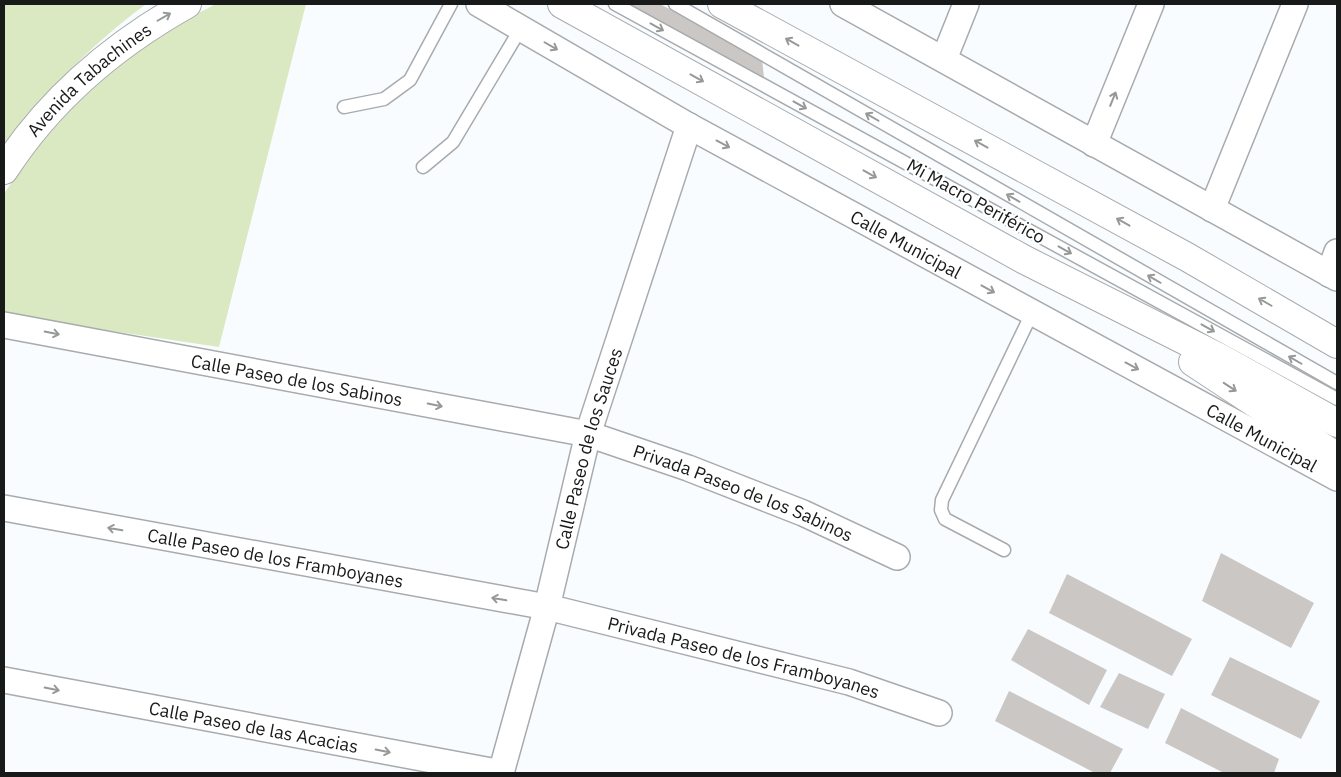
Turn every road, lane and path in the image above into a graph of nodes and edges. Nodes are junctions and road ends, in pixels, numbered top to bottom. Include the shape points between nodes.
1 (187, 4) edge
2 (451, 4) edge
3 (479, 4) edge
4 (562, 4) edge
5 (615, 4) edge
6 (675, 4) edge
7 (722, 4) edge
8 (843, 4) edge
9 (966, 4) edge
10 (1152, 4) edge
11 (1295, 4) edge
12 (521, 28) junction
13 (944, 59) junction
14 (344, 107) dead end
15 (689, 126) junction
16 (1094, 144) junction
17 (424, 167) dead end
18 (4, 170) edge
19 (1212, 209) junction
20 (1025, 260) junction
21 (1334, 268) edge
22 (1032, 313) junction
23 (4, 324) edge
24 (1337, 344) edge
25 (1337, 383) edge
26 (1337, 398) edge
27 (1337, 423) edge
28 (588, 434) junction
29 (1337, 457) edge
30 (1337, 478) edge
31 (4, 508) edge
32 (1004, 550) dead end
33 (896, 557) dead end
34 (547, 608) junction
35 (4, 680) edge
36 (939, 713) dead end
37 (502, 773) edge

18 -> 1 main road, Avenida Tabachines via 26,139 77,82 106,56
2 - 14 lane via 410,80 384,98
3 - 12 street, Calle Municipal
4 -> 20 main road
5 -> 26 lane, Mi Macro Periférico
25 -> 6 lane, Mi Macro Periférico
24 -> 7 main road via 1187,257
8 - 13 street
9 - 13 street
16 -> 10 street
11 - 19 street
12 -> 15 street, Calle Municipal
12 - 17 lane via 453,142
13 - 16 street
15 -> 22 street, Calle Municipal
15 - 28 street, Calle Paseo de los Sauces
16 - 19 street
19 - 21 street
20 - 27 main road via 1220,358
20 -> 29 main road via 1129,320
22 -> 30 street, Calle Municipal
22 - 32 lane via 942,500 941,510 945,519
23 -> 28 street, Calle Paseo de los Sabinos
28 - 33 street, Privada Paseo de los Sabinos via 688,468 803,513
28 - 34 street, Calle Paseo de los Sauces
34 -> 31 street, Calle Paseo de los Framboyanes
34 - 36 street, Privada Paseo de los Framboyanes via 849,682
34 - 37 street, Calle Paseo de los Sauces
35 -> 37 street, Calle Paseo de las Acacias

